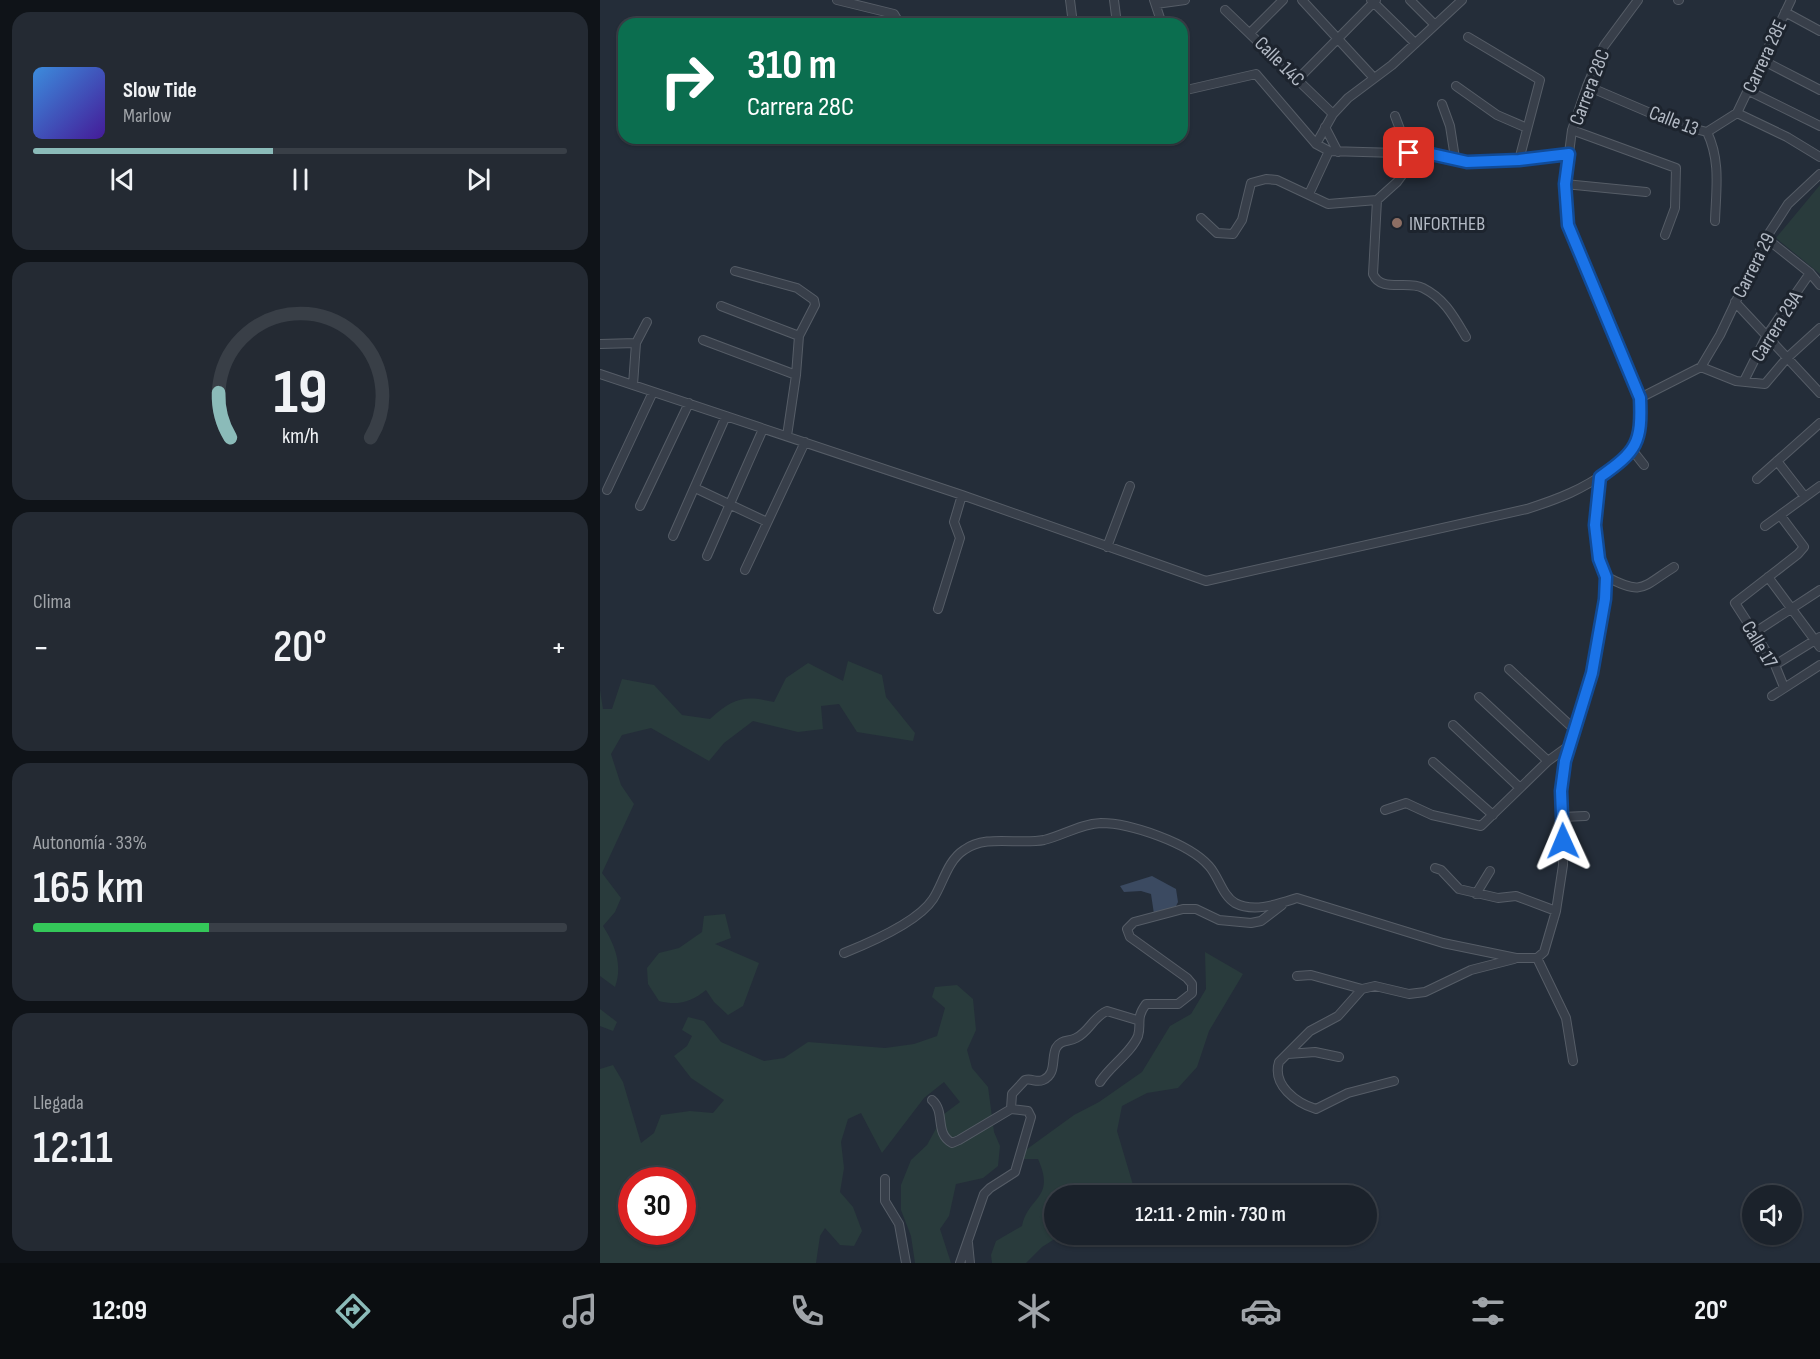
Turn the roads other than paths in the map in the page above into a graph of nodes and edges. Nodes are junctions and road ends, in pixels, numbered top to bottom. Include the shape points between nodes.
1 (837, 0) edge
2 (1071, 0) edge
3 (1114, 0) edge
4 (1185, 0) edge
5 (1283, 0) edge
6 (1302, 0) edge
7 (1410, 0) edge
8 (1462, 0) edge
9 (1791, 0) edge
10 (1373, 1) edge
11 (1635, 1) edge
12 (1155, 2) edge
13 (1225, 10) dead end
14 (1785, 12) junction
15 (896, 18) edge
16 (1072, 18) edge
17 (1116, 18) edge
18 (1160, 18) edge
19 (1434, 24) junction
20 (1820, 31) edge
21 (1251, 32) junction
22 (1467, 37) dead end
23 (1338, 39) junction
24 (1415, 43) junction
25 (1762, 60) junction
26 (1374, 78) junction
27 (1298, 79) junction
28 (1456, 86) dead end
29 (1587, 86) junction
30 (1188, 88) edge
31 (1820, 90) edge
32 (1749, 91) junction
33 (1442, 104) dead end
34 (1737, 113) junction
35 (1333, 114) junction
36 (1395, 116) dead end
37 (1820, 126) edge
38 (1325, 127) junction
39 (1527, 128) junction
40 (1572, 130) junction
41 (1707, 132) junction
42 (1316, 144) junction
43 (1333, 152) junction
44 (1409, 153) junction
45 (1569, 154) junction
46 (1422, 155) junction
47 (1820, 157) edge
48 (1455, 158) junction
49 (1519, 160) junction
50 (1820, 174) edge
51 (1565, 184) junction
52 (1646, 192) dead end
53 (1309, 194) junction
54 (1377, 200) junction
55 (1201, 218) dead end
56 (1715, 221) dead end
57 (1665, 235) dead end
58 (1766, 238) junction
59 (735, 271) dead end
60 (1810, 273) junction
61 (1820, 285) edge
62 (1735, 302) junction
63 (721, 306) dead end
64 (646, 322) dead end
65 (1820, 328) edge
66 (1767, 335) junction
67 (799, 336) junction
68 (1466, 337) dead end
69 (703, 340) dead end
70 (600, 344) edge
71 (636, 344) junction
72 (1787, 357) junction
73 (1701, 367) junction
74 (600, 374) edge
75 (796, 375) junction
76 (1744, 381) junction
77 (633, 385) junction
78 (653, 392) junction
79 (1820, 393) edge
80 (1640, 398) junction
81 (689, 403) junction
82 (726, 416) junction
83 (1820, 423) edge
84 (763, 429) junction
85 (787, 436) junction
86 (805, 442) junction
87 (1633, 451) junction
88 (1777, 461) junction
89 (1644, 465) dead end
90 (1600, 477) junction
91 (1757, 479) dead end
92 (1130, 486) dead end
93 (1820, 486) edge
94 (695, 488) junction
95 (607, 490) dead end
96 (962, 495) junction
97 (1805, 497) junction
98 (729, 505) junction
99 (640, 506) dead end
100 (1780, 515) junction
101 (767, 522) junction
102 (1765, 526) dead end
103 (673, 536) dead end
104 (1107, 548) junction
105 (707, 556) dead end
106 (1674, 567) dead end
107 (745, 570) dead end
108 (1606, 577) junction
109 (1768, 577) junction
110 (1820, 590) edge
111 (1790, 608) junction
112 (938, 609) dead end
113 (1755, 633) junction
114 (1817, 639) edge
115 (1820, 647) edge
116 (1775, 664) junction
117 (1820, 666) edge
118 (1509, 669) dead end
119 (1784, 687) junction
120 (1772, 696) dead end
121 (1479, 697) dead end
122 (1453, 725) dead end
123 (1574, 729) junction
124 (1570, 744) junction
125 (1548, 761) junction
126 (1433, 762) dead end
127 (1519, 787) junction
128 (1385, 810) dead end
129 (1493, 815) junction
130 (1585, 816) dead end
131 (1562, 817) junction
132 (1435, 868) dead end
133 (1490, 871) dead end
134 (1476, 894) junction
135 (1286, 902) junction
136 (1556, 911) junction
137 (844, 953) dead end
138 (1516, 958) junction
139 (1537, 958) junction
140 (1297, 976) dead end
141 (1362, 989) junction
142 (1137, 1020) junction
143 (1288, 1054) junction
144 (1339, 1057) dead end
145 (1573, 1061) dead end
146 (1394, 1081) dead end
147 (1100, 1082) dead end
148 (932, 1100) dead end
149 (1011, 1109) junction
150 (885, 1179) dead end
151 (968, 1241) junction
152 (906, 1263) edge
153 (960, 1263) edge
154 (970, 1263) edge

1 - 15 street via 894,14
2 - 16 street
3 - 17 street
4 - 12 street
5 - 21 street
6 - 23 street
7 - 19 street
8 - 19 street
9 - 14 street, Carrera 28E
10 - 23 street
10 - 24 street
11 - 29 street, Carrera 28C via 1604,46
12 - 18 street
13 - 21 street, Calle 14C
14 - 20 street
14 - 25 street, Carrera 28E
19 - 24 street
21 - 27 street, Calle 14C
22 - 39 street via 1540,80
23 - 26 street
23 - 27 street
24 - 26 street
25 - 31 street
25 - 32 street, Carrera 28E
26 - 35 street
27 - 35 street, Calle 14C
28 - 39 street via 1497,116
29 - 40 street, Carrera 28C
29 - 41 street, Calle 13 via 1676,124
30 - 42 street via 1256,74
32 - 34 street, Carrera 28E
32 - 37 street
33 - 48 street
34 - 41 street, Calle 13
34 - 47 street
35 - 38 street
36 - 44 street
38 - 42 street
38 - 43 street
39 - 49 street
40 - 45 street, Carrera 28C
40 - 57 street via 1676,168 1675,208
41 - 56 street via 1718,162
42 - 43 street
43 - 44 street
43 - 53 street
44 - 46 street
45 - 49 street
45 - 51 street, Carrera 28C
46 - 48 street
46 - 54 street
48 - 49 street via 1467,162
50 - 58 street, Carrera 29 via 1788,204
51 - 52 street
51 - 80 street, Carrera 28C via 1568,225
53 - 54 street via 1328,204
53 - 55 street via 1266,179 1251,183 1242,220 1233,234 1217,233
54 - 68 street via 1375,279 1384,285 1413,285 1441,300
58 - 60 street
58 - 62 street, Carrera 29
59 - 67 street via 797,288 811,296 815,305
60 - 61 street
60 - 66 street, Carrera 29A
62 - 66 street
62 - 73 street, Carrera 29
63 - 67 street
64 - 71 street
65 - 72 street
66 - 72 street
66 - 76 street, Carrera 29A
67 - 75 street
69 - 75 street
70 - 71 street
71 - 77 street
72 - 76 street via 1765,384
72 - 79 street
73 - 76 street via 1720,377
73 - 80 street
74 - 77 street
75 - 85 street
77 - 78 street
78 - 81 street
78 - 95 street
80 - 87 street, Carrera 28C via 1641,422
81 - 82 street
81 - 99 street
82 - 84 street
82 - 94 street
83 - 88 street
84 - 85 street
84 - 98 street
85 - 86 street
86 - 96 street
86 - 101 street
87 - 89 street
87 - 90 street
88 - 91 street
88 - 97 street
90 - 104 street via 1582,490 1527,509 1206,581
90 - 108 street via 1595,525 1599,559
92 - 104 street
93 - 97 street
94 - 98 street
94 - 103 street
96 - 104 street
96 - 112 street via 954,522 960,538
97 - 100 street
98 - 101 street
98 - 105 street
100 - 102 street
100 - 109 street via 1804,547
101 - 107 street
106 - 108 street via 1638,589 1630,590
108 - 123 street via 1592,673
109 - 111 street
109 - 113 street, Calle 17 via 1735,603
110 - 111 street
111 - 113 street
111 - 114 street
113 - 116 street, Calle 17
114 - 115 street
114 - 116 street
116 - 119 street, Calle 17
117 - 119 street
118 - 123 street
119 - 120 street
121 - 125 street
122 - 127 street
123 - 124 street
124 - 125 street
124 - 131 street via 1561,791
125 - 127 street
126 - 129 street
127 - 129 street
128 - 129 street via 1406,803 1432,815 1481,826
130 - 131 street
131 - 136 street via 1563,864
132 - 134 street via 1459,889
133 - 134 street
134 - 136 street via 1516,896
135 - 137 street via 1254,907 1236,903 1227,897 1209,866 1176,843 1121,825 1085,825 1045,839 974,844 961,851 950,865 921,912
135 - 138 street via 1297,898 1310,901 1413,936
135 - 142 street via 1261,921 1251,923 1219,920 1196,909 1134,922 1127,928 1130,937 1187,978 1192,993 1178,1004 1146,1004
136 - 139 street via 1544,952
138 - 139 street
138 - 141 street via 1471,970 1425,992 1409,994 1375,986
139 - 145 street via 1566,1018
140 - 141 street via 1311,975
141 - 143 street via 1338,1016 1310,1031
142 - 147 street via 1138,1035 1134,1042
142 - 149 street via 1107,1011 1099,1014 1083,1034 1060,1043 1051,1074 1043,1080 1025,1080 1018,1087 1012,1094
143 - 144 street via 1315,1052
143 - 146 street via 1279,1062 1277,1076 1299,1102 1316,1108 1348,1093
148 - 149 street via 938,1108 943,1134 952,1143
149 - 151 street via 1028,1111 1030,1117 1017,1167 984,1194
150 - 152 street via 885,1201 899,1224
151 - 153 street
151 - 154 street

